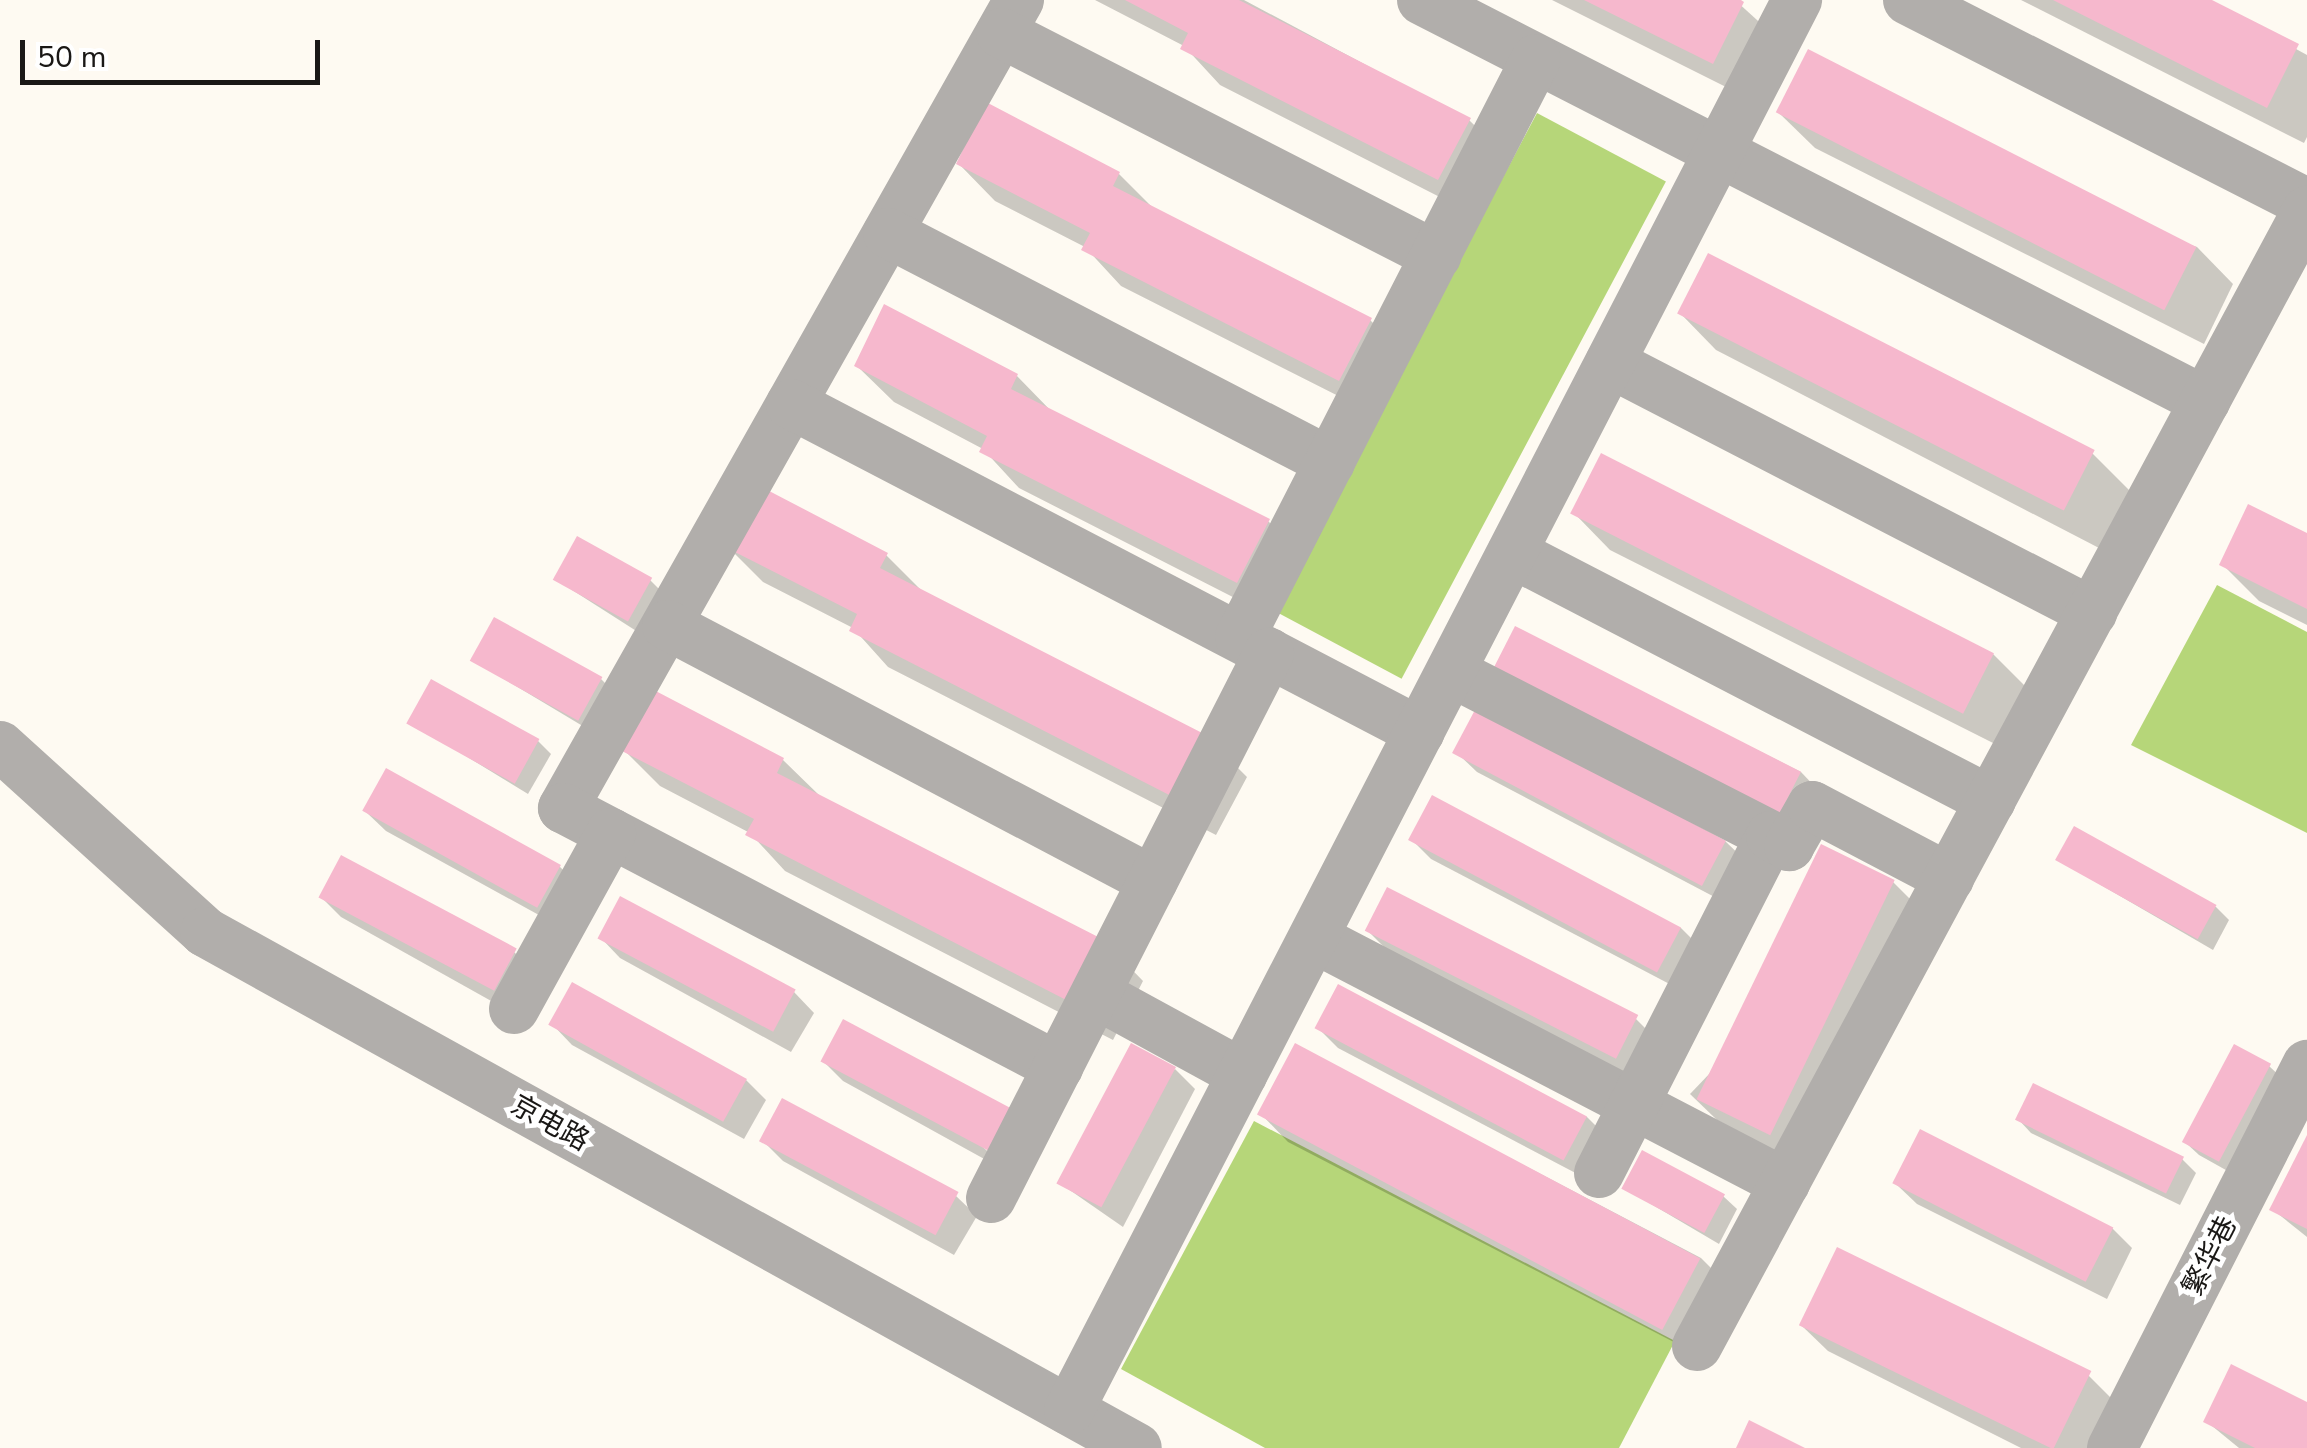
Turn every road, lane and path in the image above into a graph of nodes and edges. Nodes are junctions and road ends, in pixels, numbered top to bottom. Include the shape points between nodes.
1 (1422, 0) edge
2 (1797, 0) edge
3 (1908, 0) edge
4 (1010, 16) edge
5 (1536, 60) junction
6 (1718, 154) junction
7 (2307, 203) edge
8 (2307, 211) edge
9 (888, 234) junction
10 (1436, 256) junction
11 (1610, 363) junction
12 (2205, 401) junction
13 (791, 404) junction
14 (1330, 462) junction
15 (1512, 553) junction
16 (2092, 612) junction
17 (667, 624) junction
18 (1255, 645) junction
19 (1451, 672) junction
20 (1420, 732) junction
21 (0, 746) edge
22 (1990, 801) junction
23 (611, 833) junction
24 (1771, 836) junction
25 (1949, 878) junction
26 (1153, 881) junction
27 (1314, 938) junction
28 (1096, 994) junction
29 (514, 1009) dead end
30 (2307, 1065) edge
31 (1058, 1067) junction
32 (1243, 1074) junction
33 (1634, 1104) junction
34 (1599, 1173) dead end
35 (1785, 1183) junction
36 (991, 1198) dead end
37 (1697, 1346) dead end
38 (1068, 1410) junction
39 (1137, 1448) edge
40 (2112, 1448) edge

1 - 5 street
2 - 6 street
3 - 7 street
4 - 9 street
4 - 10 street
5 - 6 street
5 - 10 street
6 - 11 street
6 - 12 street
8 - 12 street
9 - 13 street
9 - 14 street
10 - 14 street
11 - 15 street
11 - 16 street
12 - 16 street
13 - 17 street
13 - 18 street
14 - 18 street
15 - 19 street
15 - 22 street
16 - 22 street
17 - 23 street via 563,808
17 - 26 street
18 - 20 street
18 - 26 street
19 - 20 street
19 - 24 street
20 - 27 street
21 - 38 street, 京电路 via 205,932
22 - 25 street
23 - 29 street
23 - 31 street
24 - 25 street via 1789,846 1812,806
24 - 33 street
25 - 35 street
26 - 28 street
27 - 32 street
27 - 33 street
28 - 31 street
28 - 32 street
30 - 40 street, 繁华巷
31 - 36 street
32 - 38 street
33 - 34 street
33 - 35 street
35 - 37 street
38 - 39 street, 京电路

